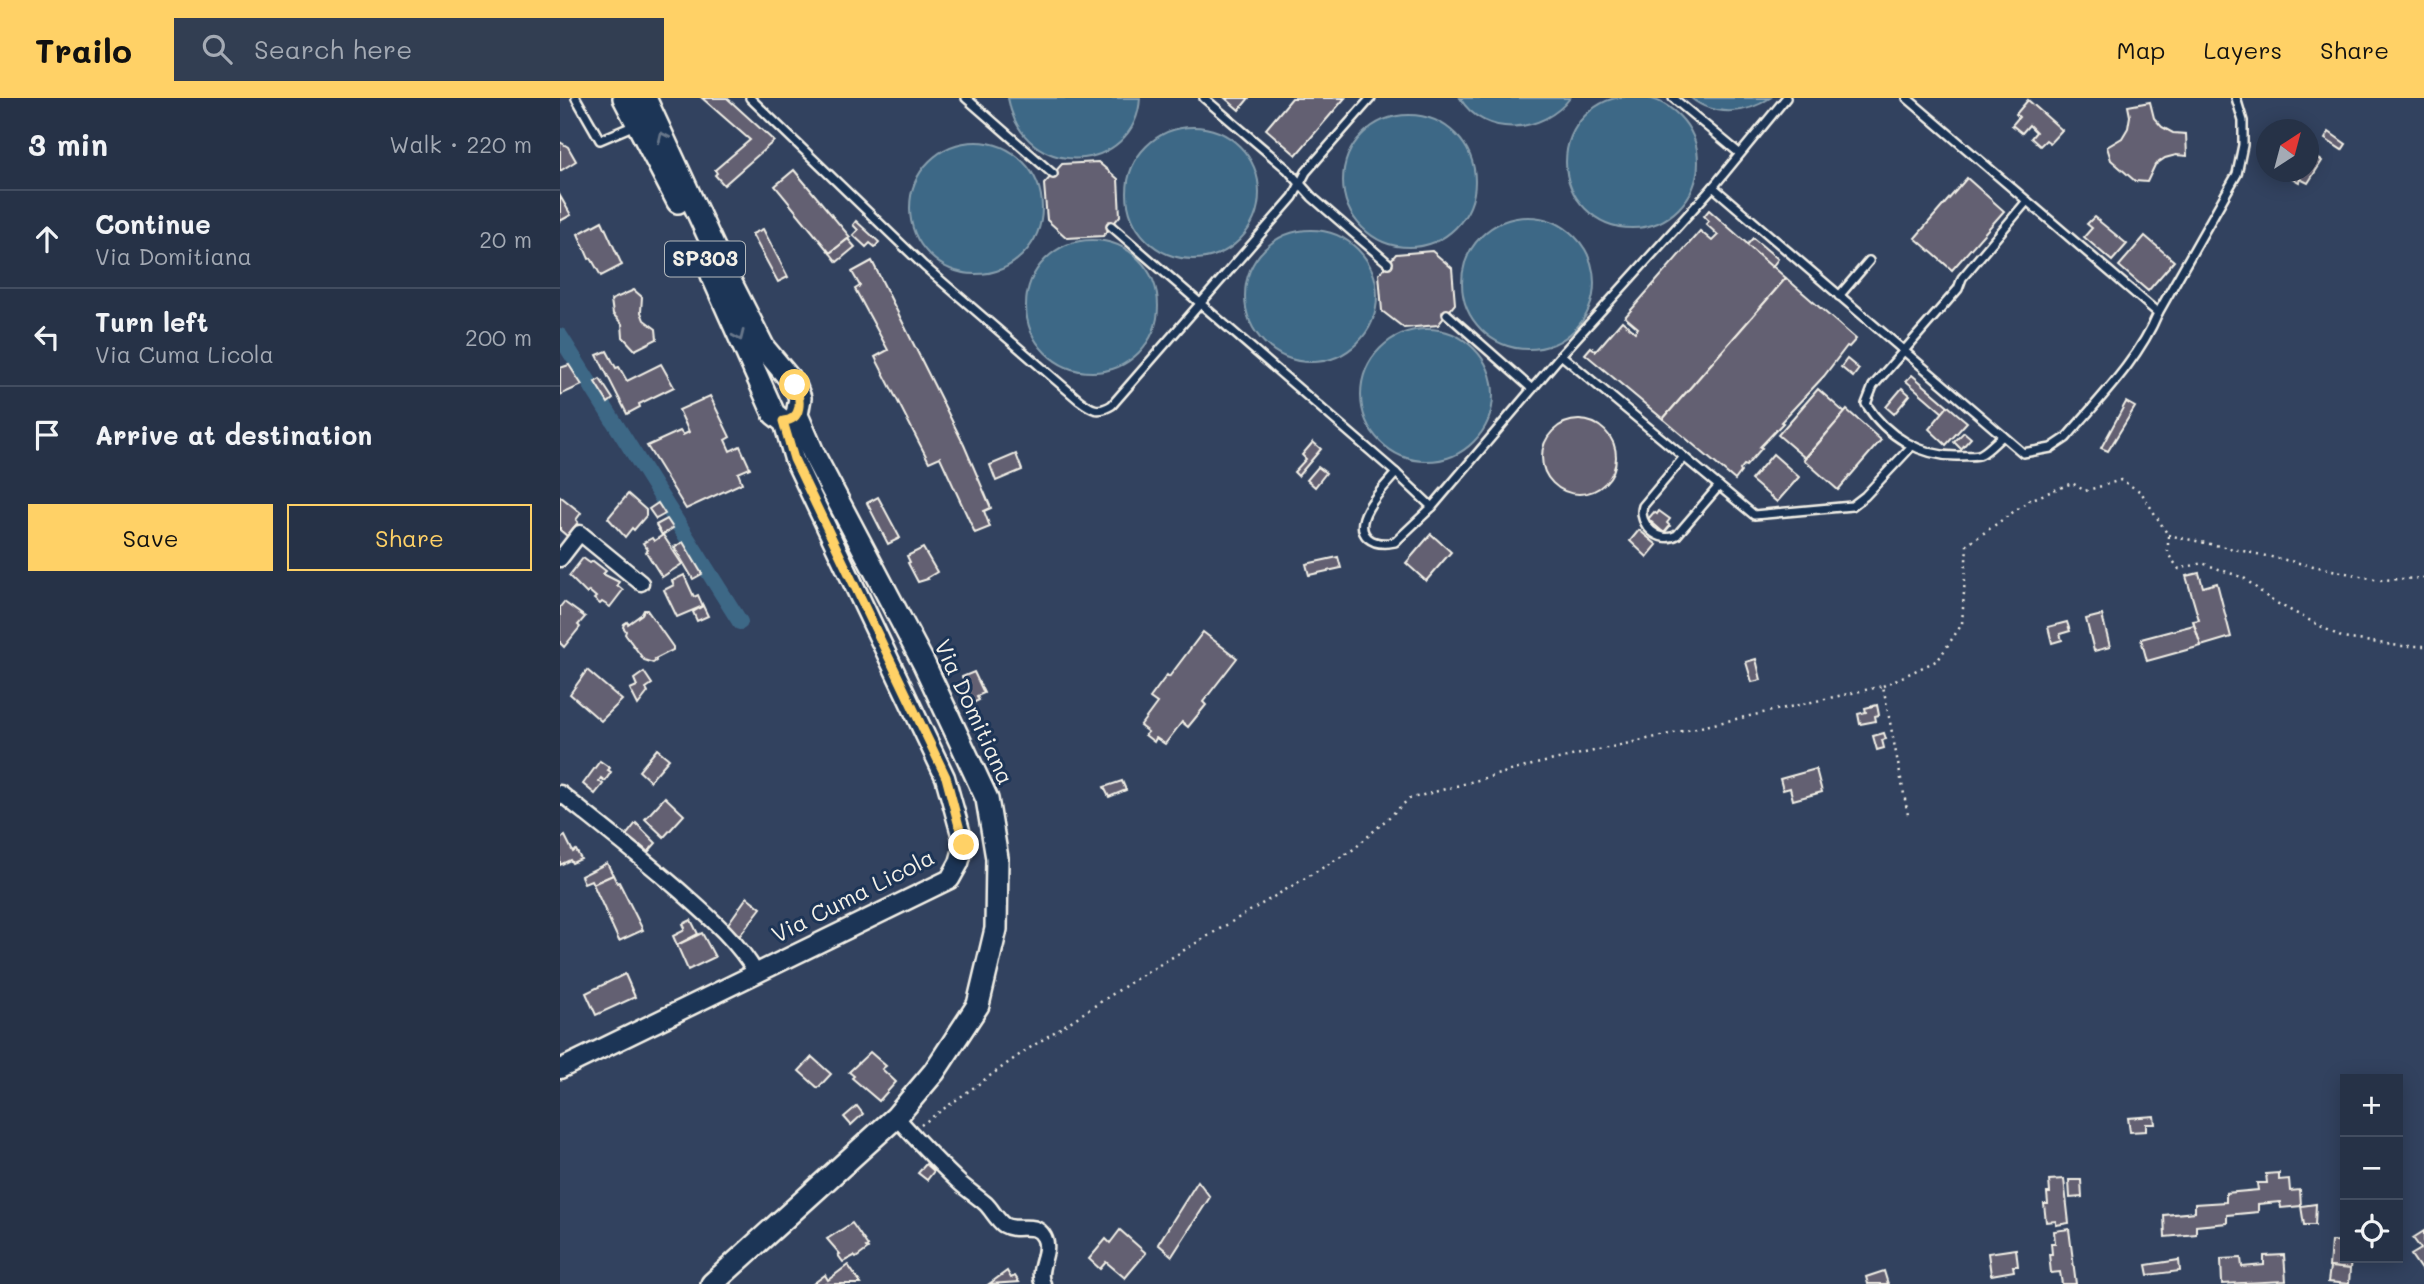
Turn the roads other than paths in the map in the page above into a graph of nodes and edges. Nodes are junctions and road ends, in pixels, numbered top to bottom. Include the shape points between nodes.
1 (576, 98) edge
2 (624, 98) edge
3 (645, 98) edge
4 (750, 98) edge
5 (966, 98) edge
6 (1204, 98) edge
7 (1371, 98) edge
8 (1673, 98) edge
9 (1786, 98) edge
10 (1907, 98) edge
11 (2236, 98) edge
12 (638, 124) junction
13 (1740, 153) junction
14 (1053, 174) dead end
15 (1300, 183) junction
16 (1713, 187) junction
17 (2026, 201) junction
18 (1111, 226) dead end
19 (1869, 261) dead end
20 (1388, 263) dead end
21 (1839, 296) junction
22 (1201, 303) junction
23 (2158, 313) junction
24 (1447, 314) dead end
25 (1902, 351) junction
26 (1561, 355) junction
27 (1532, 389) junction
28 (790, 418) junction
29 (2003, 436) junction
30 (1911, 447) junction
31 (1684, 457) junction
32 (1396, 473) junction
33 (1719, 486) junction
34 (1432, 507) junction
35 (560, 559) edge
36 (641, 583) dead end
37 (560, 793) edge
38 (756, 973) junction
39 (560, 1069) edge
40 (903, 1125) junction
41 (712, 1284) edge
42 (1043, 1284) edge

1 - 12 lane via 600,140
2 - 12 main road, Via Domitiana / SP303
28 -> 3 main road, Via Domitiana / SP303 via 800,398 795,385 764,348
4 - 22 lane via 924,266 1092,410 1103,411 1112,405
5 - 14 lane
6 - 15 lane
7 - 15 lane
8 - 13 lane
9 - 13 lane
10 - 17 lane
11 - 23 lane via 2243,121 2237,174
12 -> 28 main road, Via Domitiana / SP303 via 687,220 774,414
13 - 16 lane
15 - 20 lane
15 - 22 lane via 1293,197
16 - 21 lane
16 - 26 lane
17 - 23 lane
17 - 25 lane via 1962,278 1958,289
18 - 22 lane
19 - 21 lane
21 - 25 lane
22 - 32 lane
23 - 29 lane via 2137,354 2066,438 2051,447 2023,453
24 - 27 lane
25 - 29 lane
25 - 30 lane via 1873,386 1866,404
26 - 27 lane
26 - 31 lane
27 - 34 lane
28 - 38 street, Via Cuma Licola via 794,459 946,777 964,845 950,879
28 - 40 main road, Via Domitiana / SP303 via 924,664 987,799 997,858 996,929 978,1005
29 - 30 lane via 1980,455 1947,456
30 - 33 lane via 1852,506 1754,515
31 - 33 lane
31 - 33 lane via 1640,514 1661,538 1670,540 1677,535
32 - 34 lane
32 - 34 lane via 1364,514 1362,524 1368,538 1395,542
35 - 36 street via 580,533
37 - 38 street via 711,918
38 - 39 street, Via Cuma Licola
40 - 41 main road, Via Domitiana / SP303
40 - 42 street via 1004,1225 1040,1232 1046,1244 1040,1271

